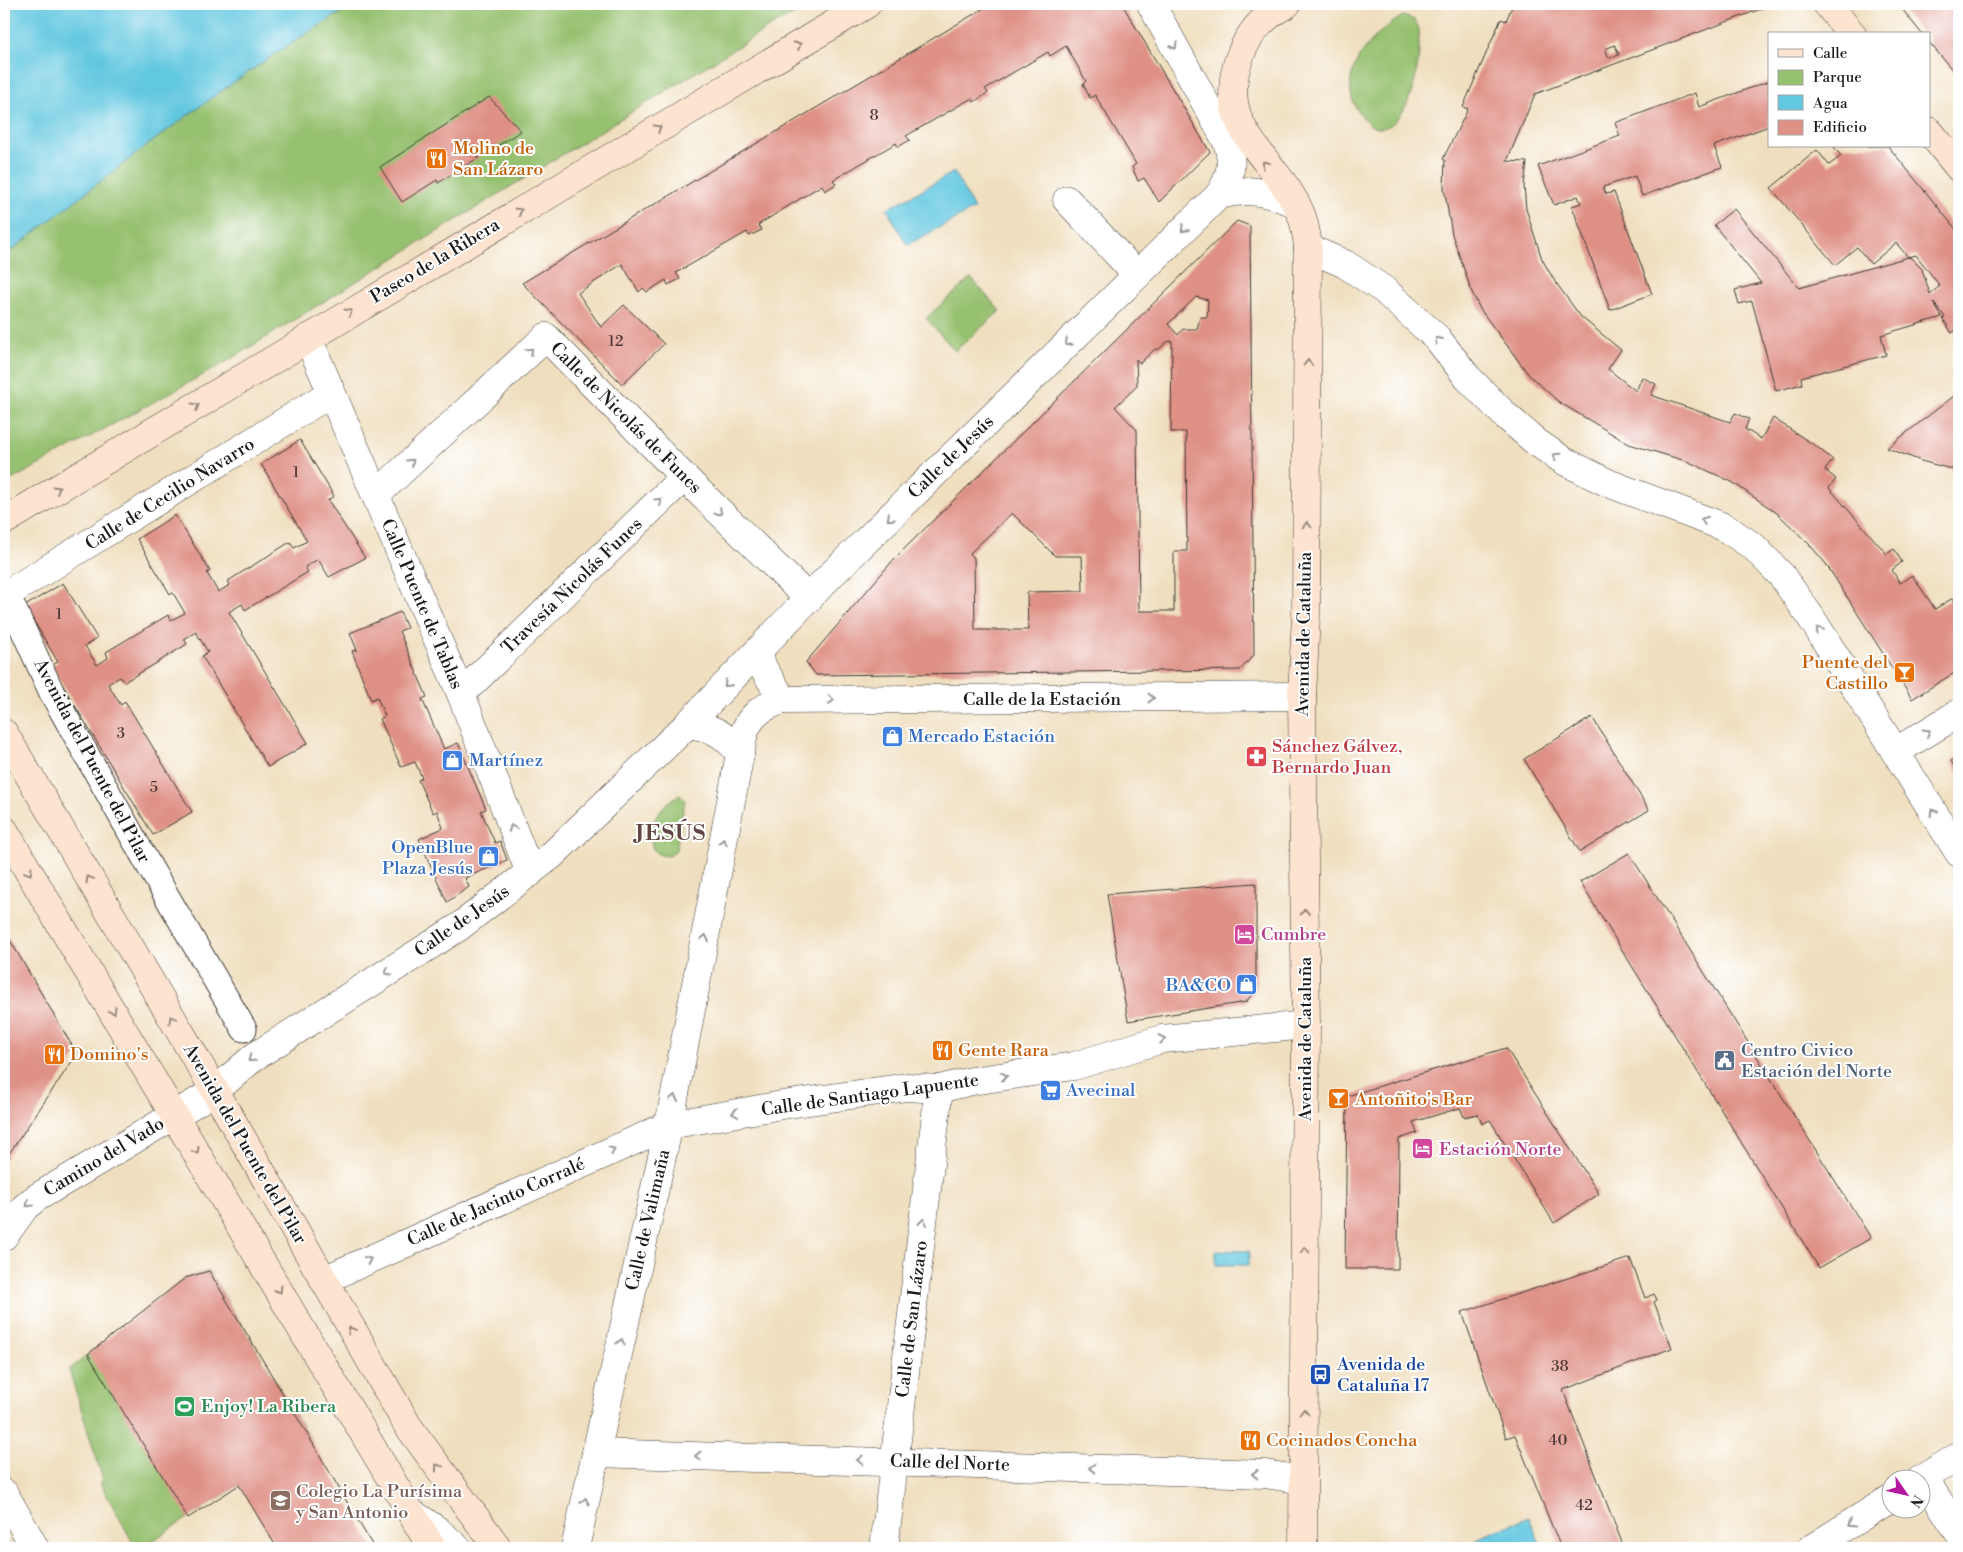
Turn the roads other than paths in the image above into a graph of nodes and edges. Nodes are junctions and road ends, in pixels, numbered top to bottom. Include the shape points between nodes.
1 (867, 4) edge
2 (1151, 4) edge
3 (1288, 4) edge
4 (1828, 4) edge
5 (1850, 32) edge
6 (1930, 131) edge
7 (1959, 168) edge
8 (1219, 195) junction
9 (1067, 200) dead end
10 (1295, 203) junction
11 (1308, 248) junction
12 (1137, 275) junction
13 (308, 338) junction
14 (332, 393) junction
15 (684, 478) junction
16 (376, 495) junction
17 (4, 521) edge
18 (7, 594) joint
19 (809, 600) junction
20 (759, 652) junction
21 (461, 694) junction
22 (1302, 696) junction
23 (783, 700) junction
24 (1959, 713) edge
25 (688, 724) junction
26 (4, 733) edge
27 (1895, 752) junction
28 (740, 753) junction
29 (4, 830) edge
30 (1959, 853) edge
31 (530, 873) junction
32 (1306, 1024) junction
33 (244, 1029) dead end
34 (939, 1089) junction
35 (215, 1091) junction
36 (175, 1115) junction
37 (669, 1125) junction
38 (4, 1236) edge
39 (324, 1280) junction
40 (596, 1453) junction
41 (1959, 1456) edge
42 (896, 1461) junction
43 (1930, 1474) edge
44 (1303, 1480) junction
45 (1930, 1491) edge
46 (4, 1493) edge
47 (1880, 1505) edge
48 (412, 1513) junction
49 (1959, 1533) edge
50 (35, 1548) edge
51 (432, 1548) edge
52 (457, 1548) edge
53 (498, 1548) edge
54 (575, 1548) edge
55 (884, 1548) edge
56 (1303, 1548) edge
57 (1812, 1548) edge

13 -> 1 main road, Paseo de la Ribera
2 -> 8 street via 1227,142 1232,162
10 -> 3 main road, Avenida de Cataluña via 1244,134 1234,104 1235,69 1243,46 1265,18
4 - 5 main road
6 - 7 main road
8 - 10 street via 1255,190
8 -> 12 street, Calle de Jesús
9 - 12 street
10 - 11 main road, Avenida de Cataluña via 1305,227
22 -> 11 main road, Avenida de Cataluña via 1306,615
27 -> 11 street via 1810,616 1782,576 1754,547 1724,527 1608,484 1564,461 1506,416 1468,378 1437,338 1384,290 1345,264
12 -> 19 street, Calle de Jesús
13 - 14 street, Calle Puente de Tablas
17 -> 13 main road, Paseo de la Ribera
14 - 16 street, Calle Puente de Tablas
14 - 18 street, Calle de Cecilio Navarro
16 -> 15 street, Calle de Nicolás de Funes via 546,337
15 -> 19 street, Calle de Nicolás de Funes
21 -> 15 street, Travesía Nicolás Funes
16 - 21 street, Calle Puente de Tablas
18 - 33 street, Avenida del Puente del Pilar via 52,693
19 - 20 street, Calle de Jesús
20 - 23 street via 762,666
20 -> 25 street, Calle de Jesús
31 -> 21 street, Calle Puente de Tablas
23 -> 22 street, Calle de la Estación
32 -> 22 main road, Avenida de Cataluña
23 - 28 street via 768,705 753,717 744,732
27 -> 24 street
25 - 28 street via 716,730 727,737
25 - 31 street, Calle de Jesús
35 -> 26 main road, Avenida del Puente del Pilar
30 -> 27 street
37 -> 28 street, Calle de Valimaña
29 -> 36 main road
31 -> 35 street, Calle de Jesús via 459,927 254,1056
34 -> 32 street, Calle de Santiago Lapuente via 1074,1066 1162,1039
44 -> 32 main road, Avenida de Cataluña
34 -> 37 street, Calle de Santiago Lapuente via 907,1087
42 -> 34 street, Calle de San Lázaro
35 - 36 street, Camino del Vado
35 - 39 main road, Avenida del Puente del Pilar
36 -> 38 street, Camino del Vado via 36,1198 25,1207
36 -> 48 main road
39 -> 37 street, Calle de Jacinto Corralé
40 -> 37 street, Calle de Valimaña
53 -> 39 main road, Avenida del Puente del Pilar via 408,1426
42 -> 40 street, Calle del Norte
54 -> 40 street, Calle de Valimaña
41 - 43 street
44 -> 42 street, Calle del Norte via 1266,1474
42 - 55 street, Calle de San Lázaro
44 - 56 main road, Avenida de Cataluña
45 - 49 street
46 - 50 street
47 -> 57 street
48 - 51 main road
48 - 52 street

